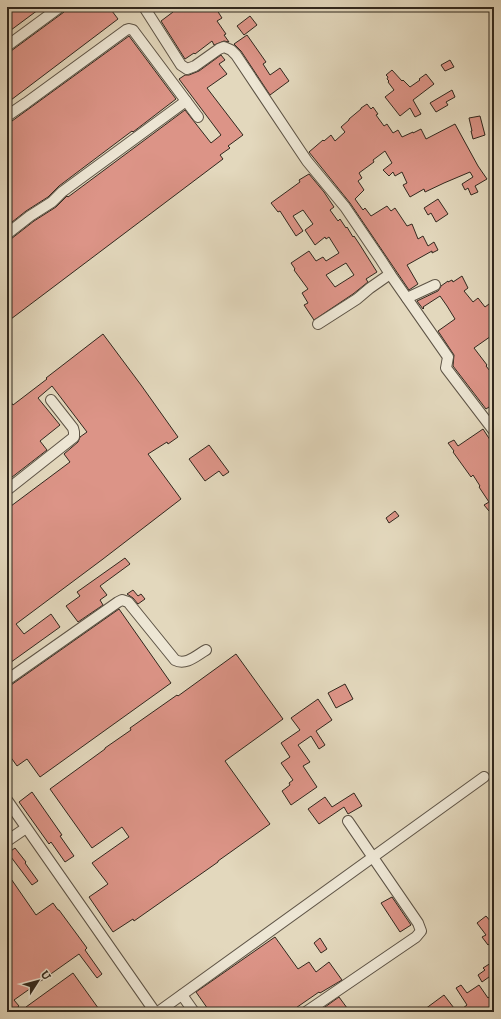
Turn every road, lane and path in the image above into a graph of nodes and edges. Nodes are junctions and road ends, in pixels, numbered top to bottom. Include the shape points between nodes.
1 (60, 7) edge
2 (144, 7) edge
3 (7, 46) edge
4 (186, 101) junction
5 (7, 116) edge
6 (198, 117) dead end
7 (7, 234) edge
8 (390, 274) junction
9 (435, 285) dead end
10 (407, 298) junction
11 (318, 324) dead end
12 (51, 400) dead end
13 (494, 431) edge
14 (7, 490) edge
15 (206, 650) dead end
16 (7, 680) edge
17 (484, 777) dead end
18 (7, 800) edge
19 (348, 821) dead end
20 (26, 828) junction
21 (7, 841) edge
22 (373, 857) junction
23 (182, 995) junction
24 (157, 1012) edge
25 (194, 1012) edge
26 (306, 1012) edge

1 - 3 street
2 - 8 street via 181,65 187,69 224,47 236,55 307,161 344,207
4 - 5 street via 129,28
4 - 6 street
4 - 7 street
8 - 10 street
8 - 11 street
9 - 10 street
10 - 13 street via 448,357 446,368
12 - 14 street via 73,428 74,437
15 - 16 street via 180,663 128,602 122,600
17 - 22 street
18 - 20 street
19 - 22 street
20 - 21 street
20 - 24 street
22 - 23 street
22 - 26 street via 421,931 416,937
23 - 24 street
23 - 25 street

